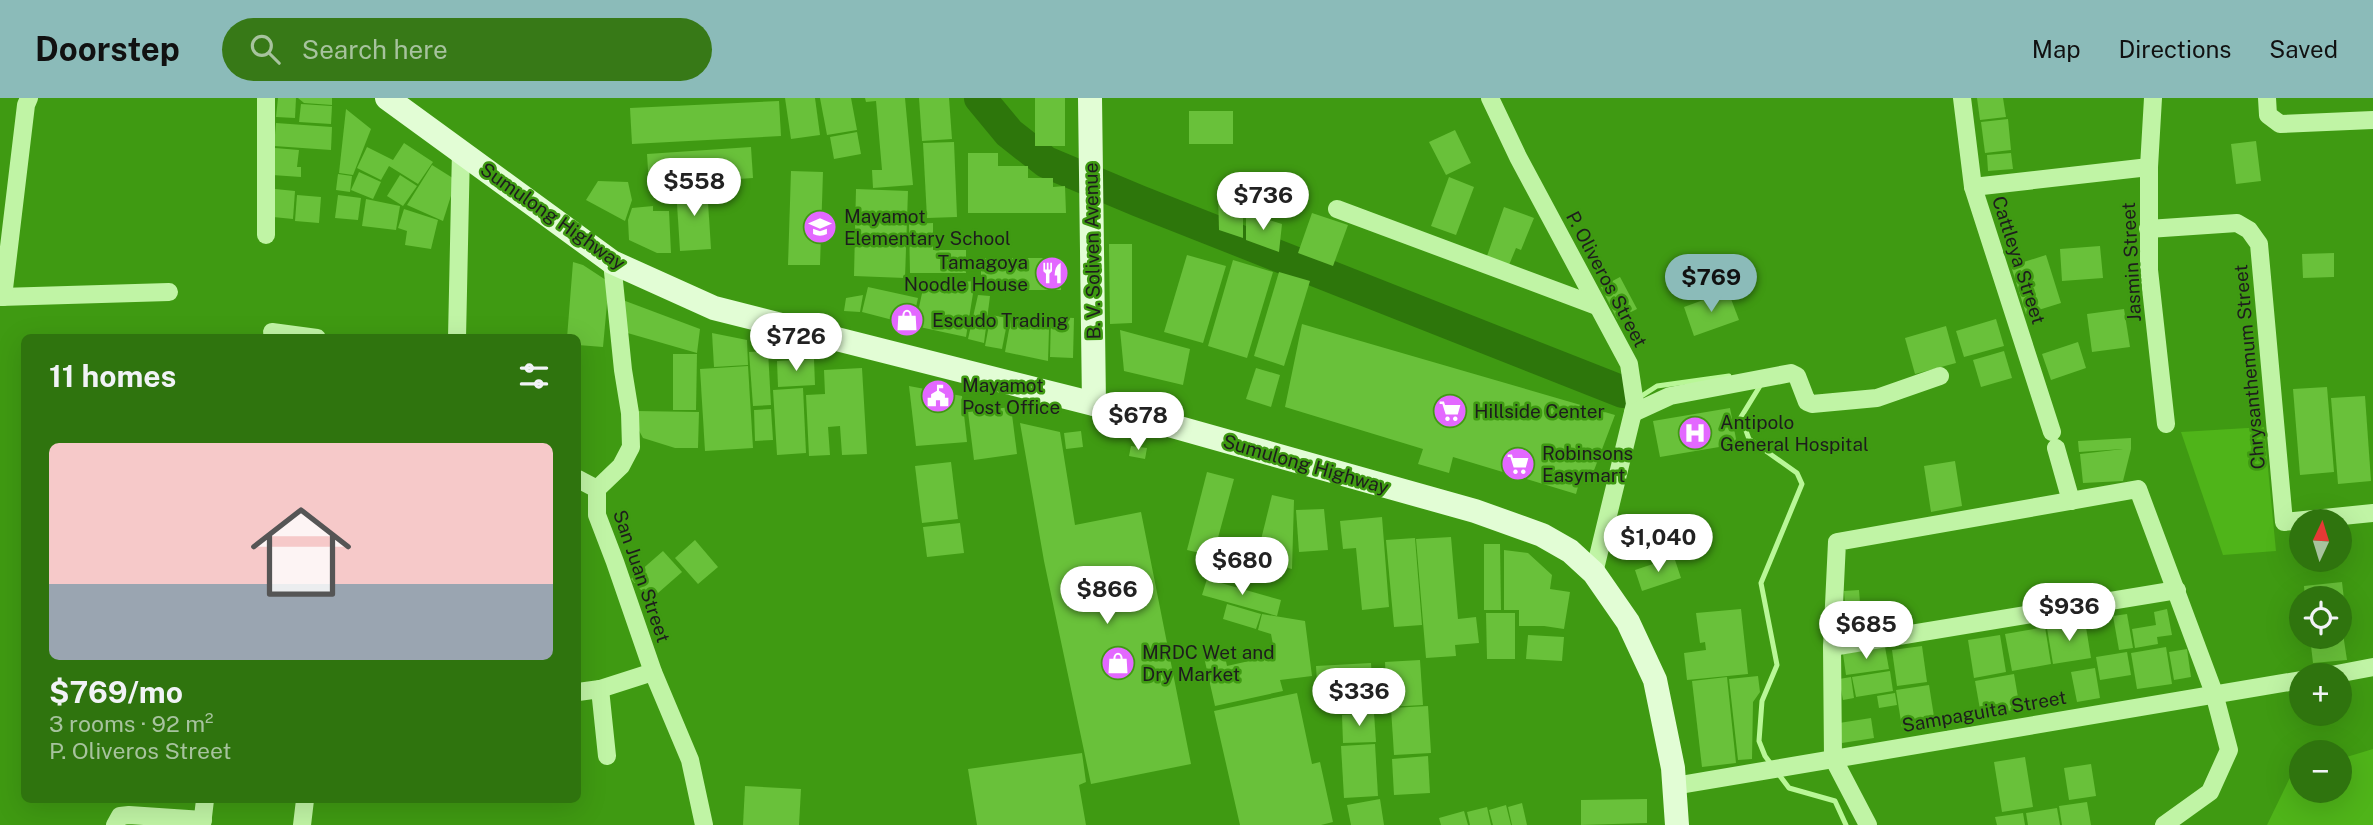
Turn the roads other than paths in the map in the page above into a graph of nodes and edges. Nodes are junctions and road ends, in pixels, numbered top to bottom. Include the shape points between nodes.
1 (29, 98) edge
2 (266, 98) edge
3 (387, 98) edge
4 (1090, 98) edge
5 (1490, 98) edge
6 (1962, 98) edge
7 (2153, 98) edge
8 (2266, 98) edge
9 (2373, 120) edge
10 (461, 150) junction
11 (2149, 167) junction
12 (1973, 187) junction
13 (1336, 209) dead end
14 (2147, 229) junction
15 (266, 235) dead end
16 (612, 262) junction
17 (169, 292) dead end
18 (1, 297) edge
19 (1597, 306) junction
20 (272, 332) dead end
21 (287, 334) edge
22 (457, 334) edge
23 (1940, 376) dead end
24 (1094, 404) junction
25 (1634, 408) junction
26 (2166, 424) dead end
27 (581, 481) edge
28 (597, 489) junction
29 (2071, 501) junction
30 (2373, 513) edge
31 (1594, 573) junction
32 (2177, 590) junction
33 (1832, 647) junction
34 (2373, 667) edge
35 (2352, 671) edge
36 (653, 673) junction
37 (2289, 682) edge
38 (600, 690) junction
39 (581, 692) edge
40 (2214, 693) junction
41 (607, 756) dead end
42 (1833, 758) junction
43 (1674, 786) junction
44 (205, 803) edge
45 (305, 803) edge
46 (203, 822) edge
47 (115, 825) edge
48 (302, 825) edge
49 (704, 825) edge
50 (1677, 825) edge
51 (1868, 825) edge
52 (2164, 825) edge

1 - 18 street
2 - 15 street
3 - 10 main road, Sumulong Highway
4 - 24 main road, B. V. Soliven Avenue
5 - 19 street, P. Oliveros Street
6 - 12 street, Cattleya Street
7 - 11 street, Jasmin Street
8 - 9 street via 2268,115 2280,124
10 - 16 main road, Sumulong Highway
10 - 22 street
11 - 12 street
11 - 14 street, Jasmin Street
12 - 29 street, Cattleya Street
13 - 19 street
14 - 26 street, Jasmin Street
14 - 30 street, Chrysanthemum Street via 2237,223 2249,230 2259,244 2284,522
16 - 24 main road, Sumulong Highway via 714,308
16 - 28 street, San Juan Street via 631,447 621,466
17 - 18 street
19 - 25 street, P. Oliveros Street via 1629,364
20 - 21 street
23 - 25 street via 1877,398 1812,404 1791,373 1670,396
24 - 31 main road, Sumulong Highway via 1475,511 1542,535 1570,551
25 - 31 street, P. Oliveros Street
27 - 28 street
28 - 36 street, San Juan Street via 597,515
29 - 32 street via 2138,489
29 - 33 street via 1837,542
31 - 43 main road, Sumulong Highway via 1628,622 1655,680
32 - 33 street
32 - 40 street
33 - 42 street
34 - 35 street
36 - 38 street
36 - 49 street, San Juan Street via 690,760
37 - 40 street, Sampaguita Street
38 - 39 street
38 - 41 street
40 - 42 street, Sampaguita Street
40 - 52 street via 2230,750 2210,792
42 - 43 street, Sampaguita Street
42 - 51 street
43 - 50 main road, Sumulong Highway
44 - 46 street
45 - 48 street
46 - 47 street via 129,815 120,816

